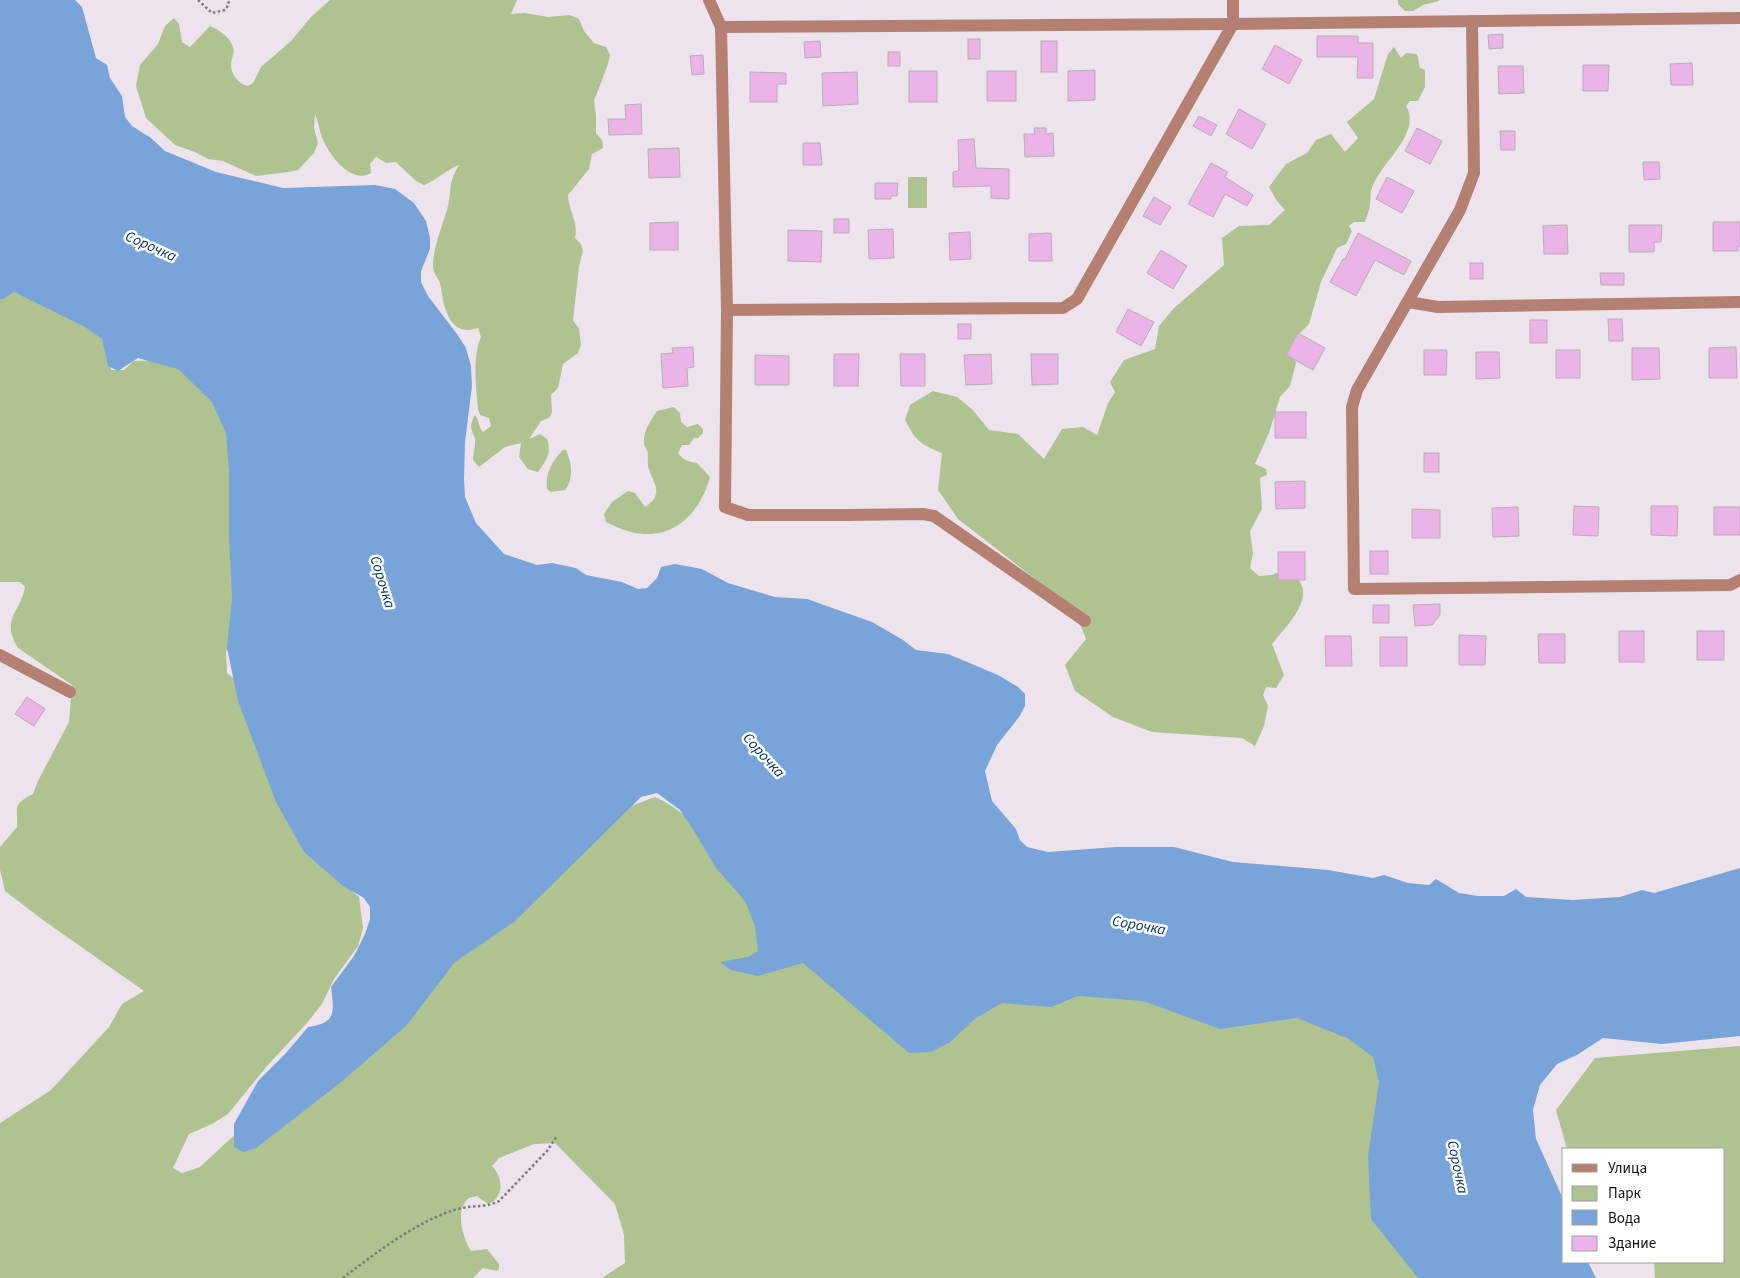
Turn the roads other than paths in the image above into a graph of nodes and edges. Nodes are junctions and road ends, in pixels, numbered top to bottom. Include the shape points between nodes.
1 (709, 0) edge
2 (1233, 0) edge
3 (1740, 18) edge
4 (1472, 21) junction
5 (1234, 24) junction
6 (720, 27) junction
7 (1408, 302) junction
8 (1740, 302) edge
9 (727, 310) junction
10 (1740, 580) edge
11 (1085, 621) dead end
12 (0, 655) edge
13 (70, 692) dead end

1 - 6 street
2 - 5 street
3 - 4 street
4 - 5 street
4 - 7 street via 1474,173 1460,210
5 - 6 street
5 - 9 street via 1077,299 1070,305 1064,308
6 - 9 street
7 - 8 street via 1438,307
7 - 10 street via 1358,390 1352,407 1354,589 1730,585
9 - 11 street via 725,507 748,514 934,516
12 - 13 street

